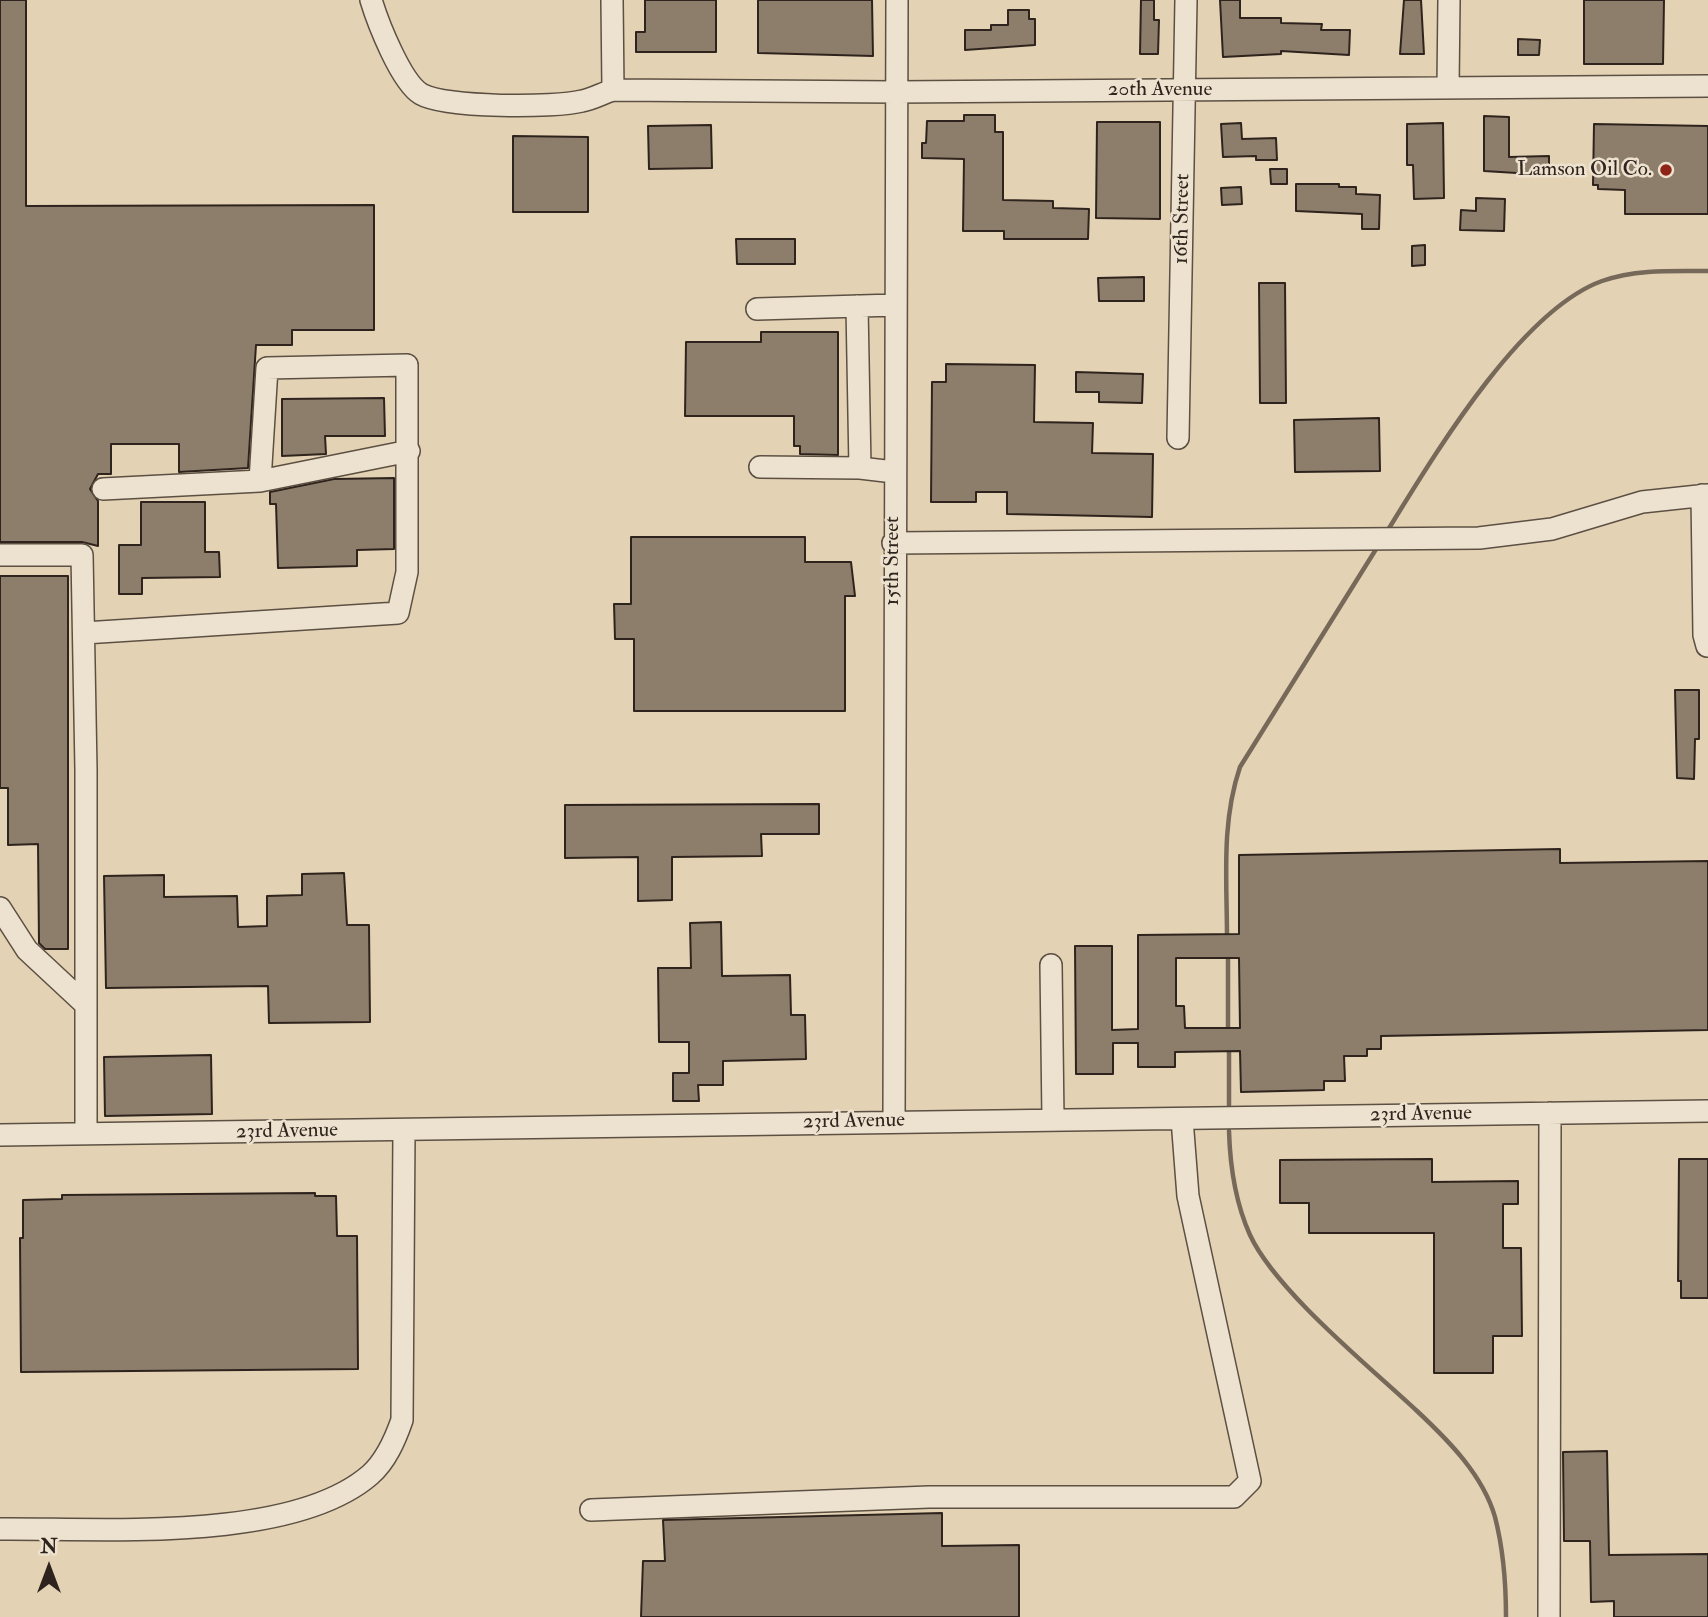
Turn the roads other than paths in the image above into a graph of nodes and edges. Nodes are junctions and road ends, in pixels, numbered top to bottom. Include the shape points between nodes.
1 (371, 0) edge
2 (612, 0) edge
3 (897, 0) edge
4 (1186, 0) edge
5 (1449, 0) edge
6 (1708, 86) edge
7 (1448, 87) junction
8 (613, 90) junction
9 (1185, 91) junction
10 (896, 92) junction
11 (895, 305) junction
12 (857, 306) junction
13 (757, 309) dead end
14 (859, 407) junction
15 (894, 410) junction
16 (1178, 438) dead end
17 (409, 451) junction
18 (760, 467) dead end
19 (860, 468) junction
20 (894, 471) junction
21 (260, 481) junction
22 (103, 489) dead end
23 (1705, 495) edge
24 (893, 543) junction
25 (0, 555) edge
26 (83, 633) junction
27 (1707, 646) edge
28 (0, 908) edge
29 (1051, 965) dead end
30 (85, 1004) junction
31 (1708, 1111) edge
32 (1550, 1113) junction
33 (1182, 1119) junction
34 (1053, 1120) junction
35 (894, 1122) junction
36 (404, 1131) junction
37 (86, 1134) junction
38 (0, 1135) edge
39 (591, 1510) dead end
40 (0, 1529) edge
41 (1549, 1617) edge

1 - 8 street via 409,84 422,94 441,101 498,105 581,102
2 - 8 street
3 - 10 street, 15th Street
4 - 9 street, 16th Street
5 - 7 street
6 - 7 street, 20th Avenue
7 - 9 street, 20th Avenue
8 - 10 street, 20th Avenue
9 - 10 street, 20th Avenue
9 - 16 street, 16th Street
10 - 11 street, 15th Street
11 - 12 street
11 - 15 street, 15th Street
12 - 13 street
12 - 14 street
14 - 15 street
14 - 19 street
15 - 20 street, 15th Street
17 - 21 street
17 - 21 street via 407,365 267,368
17 - 26 street via 407,572 398,612
18 - 19 street
19 - 20 street
20 - 24 street, 15th Street
21 - 22 street
23 - 24 street via 1642,502 1578,523 1514,536
23 - 27 street
24 - 35 street, 15th Street
25 - 26 street via 82,555
26 - 30 street
28 - 30 street via 27,950
29 - 34 street
30 - 37 street
31 - 32 street, 23rd Avenue
32 - 33 street, 23rd Avenue
32 - 41 street
33 - 34 street, 23rd Avenue
33 - 39 street via 1188,1196 1250,1480 1234,1497 929,1497
34 - 35 street, 23rd Avenue
35 - 36 street, 23rd Avenue via 523,1125
36 - 37 street, 23rd Avenue
36 - 40 street via 402,1420 387,1455 373,1473 338,1495 246,1522 207,1527
37 - 38 street, 23rd Avenue

